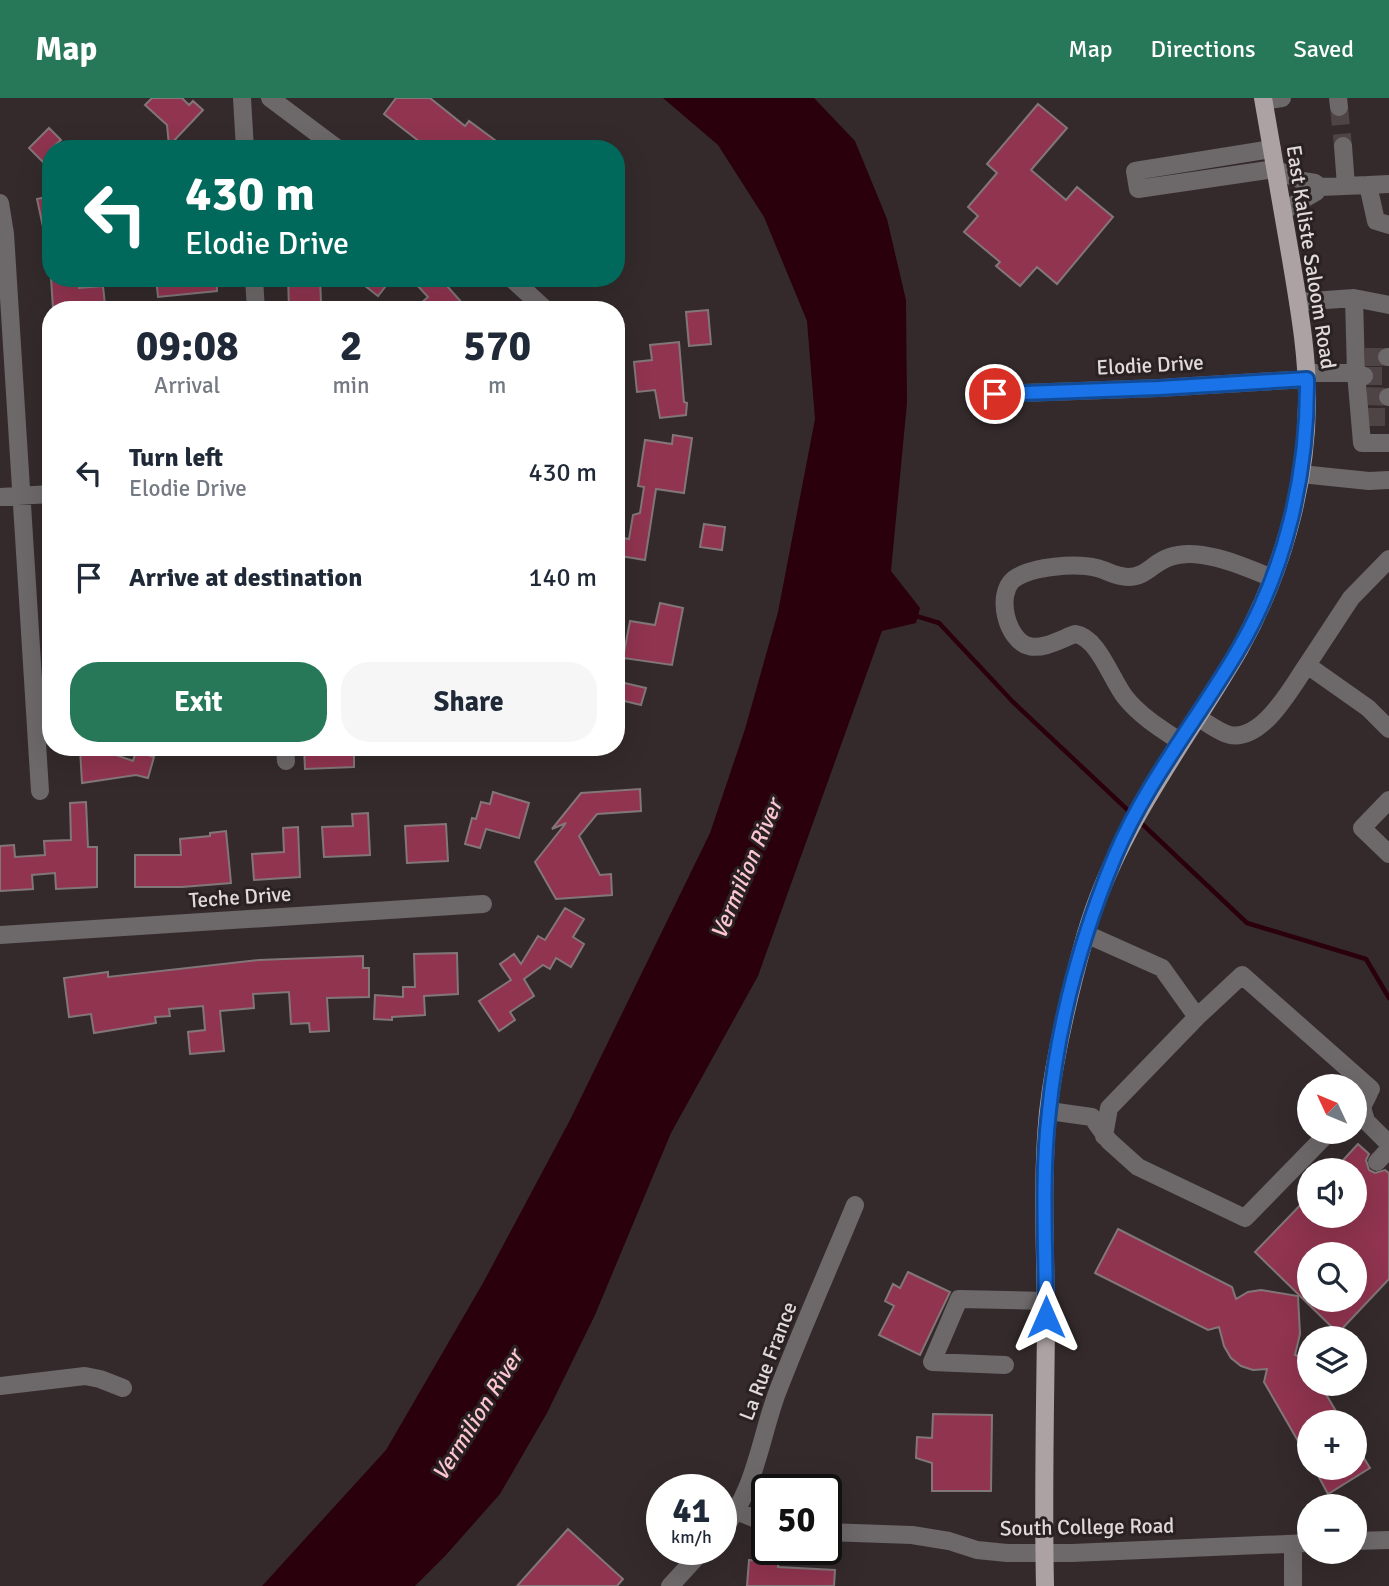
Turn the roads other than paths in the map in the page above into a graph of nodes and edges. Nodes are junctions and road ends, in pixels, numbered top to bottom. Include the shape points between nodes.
1 (242, 98) edge
2 (270, 98) edge
3 (1269, 99) edge
4 (244, 140) edge
5 (326, 140) edge
6 (1343, 146) tunnel mouth
7 (1272, 149) junction
8 (1275, 169) junction
9 (1389, 184) edge
10 (1368, 185) junction
11 (1346, 186) junction
12 (1320, 187) junction
13 (0, 203) edge
14 (1283, 211) junction
15 (1389, 225) edge
16 (521, 287) edge
17 (1354, 298) junction
18 (536, 301) edge
19 (1298, 302) junction
20 (1389, 305) edge
21 (1360, 366) junction
22 (1307, 376) junction
23 (995, 394) dead end
24 (1389, 443) edge
25 (1301, 474) junction
26 (1389, 480) edge
27 (42, 495) edge
28 (22, 496) junction
29 (0, 497) edge
30 (1389, 559) edge
31 (1272, 578) junction
32 (1307, 665) junction
33 (1197, 717) junction
34 (1389, 729) edge
35 (1181, 742) junction
36 (40, 792) dead end
37 (1389, 800) edge
38 (1389, 854) edge
39 (483, 904) dead end
40 (1086, 934) junction
41 (0, 935) edge
42 (1197, 1017) junction
43 (1371, 1089) junction
44 (1367, 1093) edge
45 (1049, 1111) junction
46 (1104, 1136) junction
47 (1317, 1144) edge
48 (1385, 1152) edge
49 (855, 1205) dead end
50 (1046, 1301) junction
51 (1005, 1365) dead end
52 (0, 1386) edge
53 (123, 1388) dead end
54 (737, 1509) edge
55 (842, 1533) edge
56 (1389, 1540) edge
57 (1367, 1541) edge
58 (1297, 1544) edge
59 (1044, 1553) junction
60 (1297, 1564) edge
61 (689, 1565) edge
62 (670, 1586) edge
63 (1045, 1586) edge
64 (1293, 1586) edge

1 - 4 street
2 - 5 street
3 - 7 main road, East Kaliste Saloom Road
6 - 11 street
7 - 8 main road, East Kaliste Saloom Road
7 - 8 street via 1135,171 1138,189
8 - 12 street
8 - 14 main road, East Kaliste Saloom Road
9 - 10 street
10 - 11 street
10 - 15 street via 1376,220
11 - 12 street
12 - 14 street
13 - 28 street
14 - 19 main road, East Kaliste Saloom Road
16 - 18 street
17 - 19 street
17 - 20 street
17 - 21 street
19 - 22 main road, East Kaliste Saloom Road
21 - 22 street, Elodie Drive
21 - 24 street via 1362,443
22 - 23 street, Elodie Drive
22 - 25 main road, East Kaliste Saloom Road
25 - 26 street
25 - 31 main road, East Kaliste Saloom Road
27 - 28 street
28 - 29 street
28 - 36 street
30 - 32 street via 1351,598
31 - 33 main road, East Kaliste Saloom Road via 1238,650
31 - 35 street via 1239,565 1187,554 1162,560 1144,574 1131,577 1097,568 1043,569 1014,579 1005,593 1004,609 1023,644 1040,647 1080,635 1097,648 1127,699
32 - 33 street via 1265,722 1247,734 1230,735
32 - 34 street via 1368,708
33 - 35 main road, East Kaliste Saloom Road
35 - 40 main road, East Kaliste Saloom Road via 1117,852
37 - 38 street via 1362,828
39 - 41 street, Teche Drive
40 - 42 street via 1162,968
40 - 45 main road, East Kaliste Saloom Road via 1065,1012
42 - 43 street via 1242,975
42 - 46 street via 1109,1108
43 - 44 street
43 - 48 street via 1362,1107
45 - 46 street via 1092,1117
45 - 50 main road, East Kaliste Saloom Road
46 - 47 street via 1138,1167 1245,1218
49 - 54 street, La Rue France via 776,1395 758,1459
50 - 51 street via 959,1299 932,1362
50 - 59 main road, East Kaliste Saloom Road
52 - 53 street via 85,1376
55 - 59 street, South College Road via 912,1535 977,1550
56 - 57 street
58 - 59 street, South College Road
59 - 63 main road, East Kaliste Saloom Road
60 - 64 street
61 - 62 street

